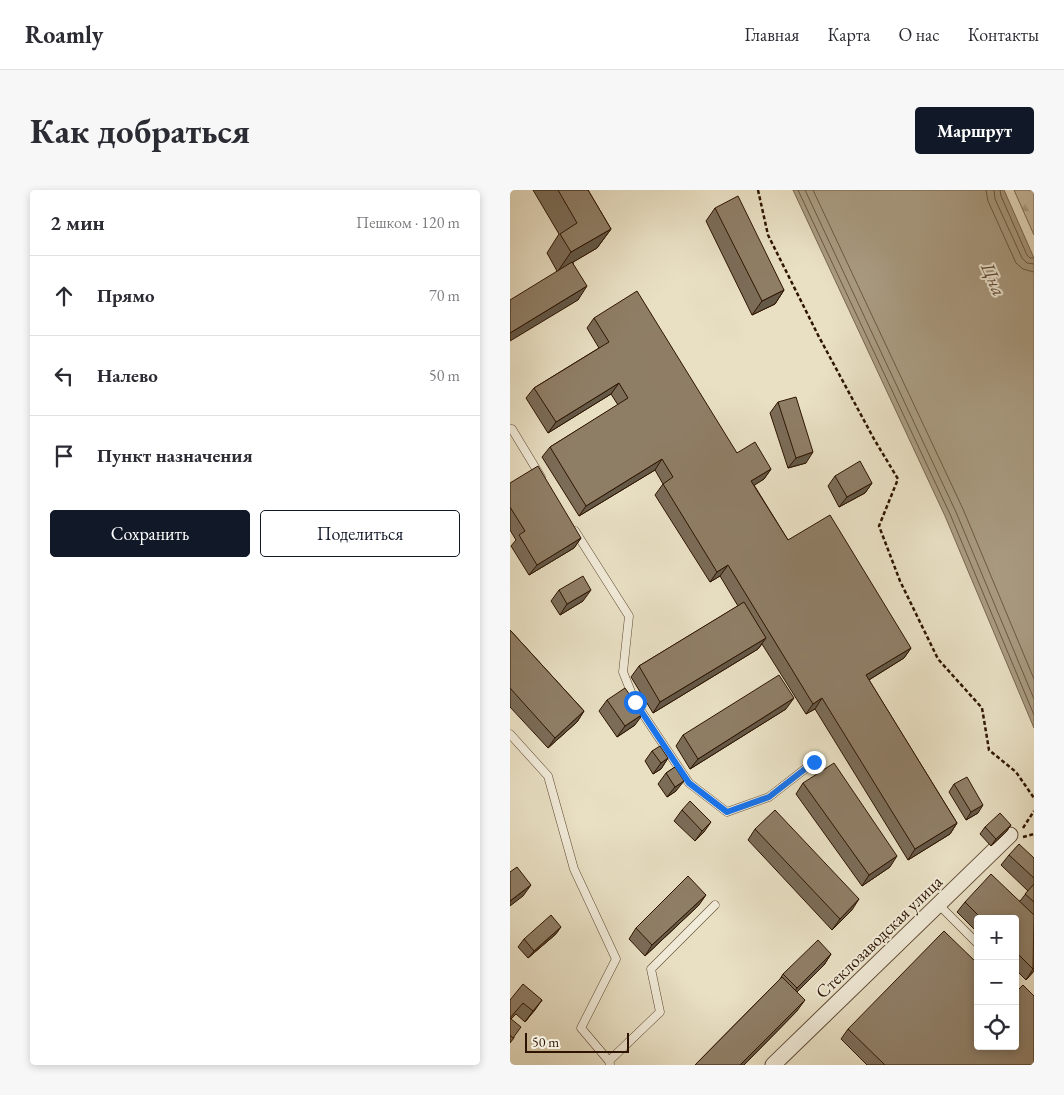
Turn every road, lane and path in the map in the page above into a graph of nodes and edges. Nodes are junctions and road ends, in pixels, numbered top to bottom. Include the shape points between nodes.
1 (758, 190) edge
2 (510, 429) edge
3 (548, 487) edge
4 (568, 520) edge
5 (510, 734) edge
6 (814, 762) dead end
7 (1034, 798) edge
8 (1034, 811) edge
9 (1014, 836) joint
10 (715, 905) dead end
11 (939, 905) junction
12 (974, 940) edge
13 (610, 1063) edge
14 (773, 1065) edge

1 - 7 path via 768,235 818,335 898,479 879,526 900,581 938,659 982,708 988,750 1016,772
2 - 3 lane
4 - 6 lane via 629,616 623,672 635,702 689,783 727,812 769,797
5 - 13 lane via 548,776 574,869 616,959 581,1028
8 - 9 path
9 - 11 street, Стеклозаводская улица
10 - 13 lane via 651,969 660,1012
11 - 12 lane
11 - 14 street, Стеклозаводская улица

